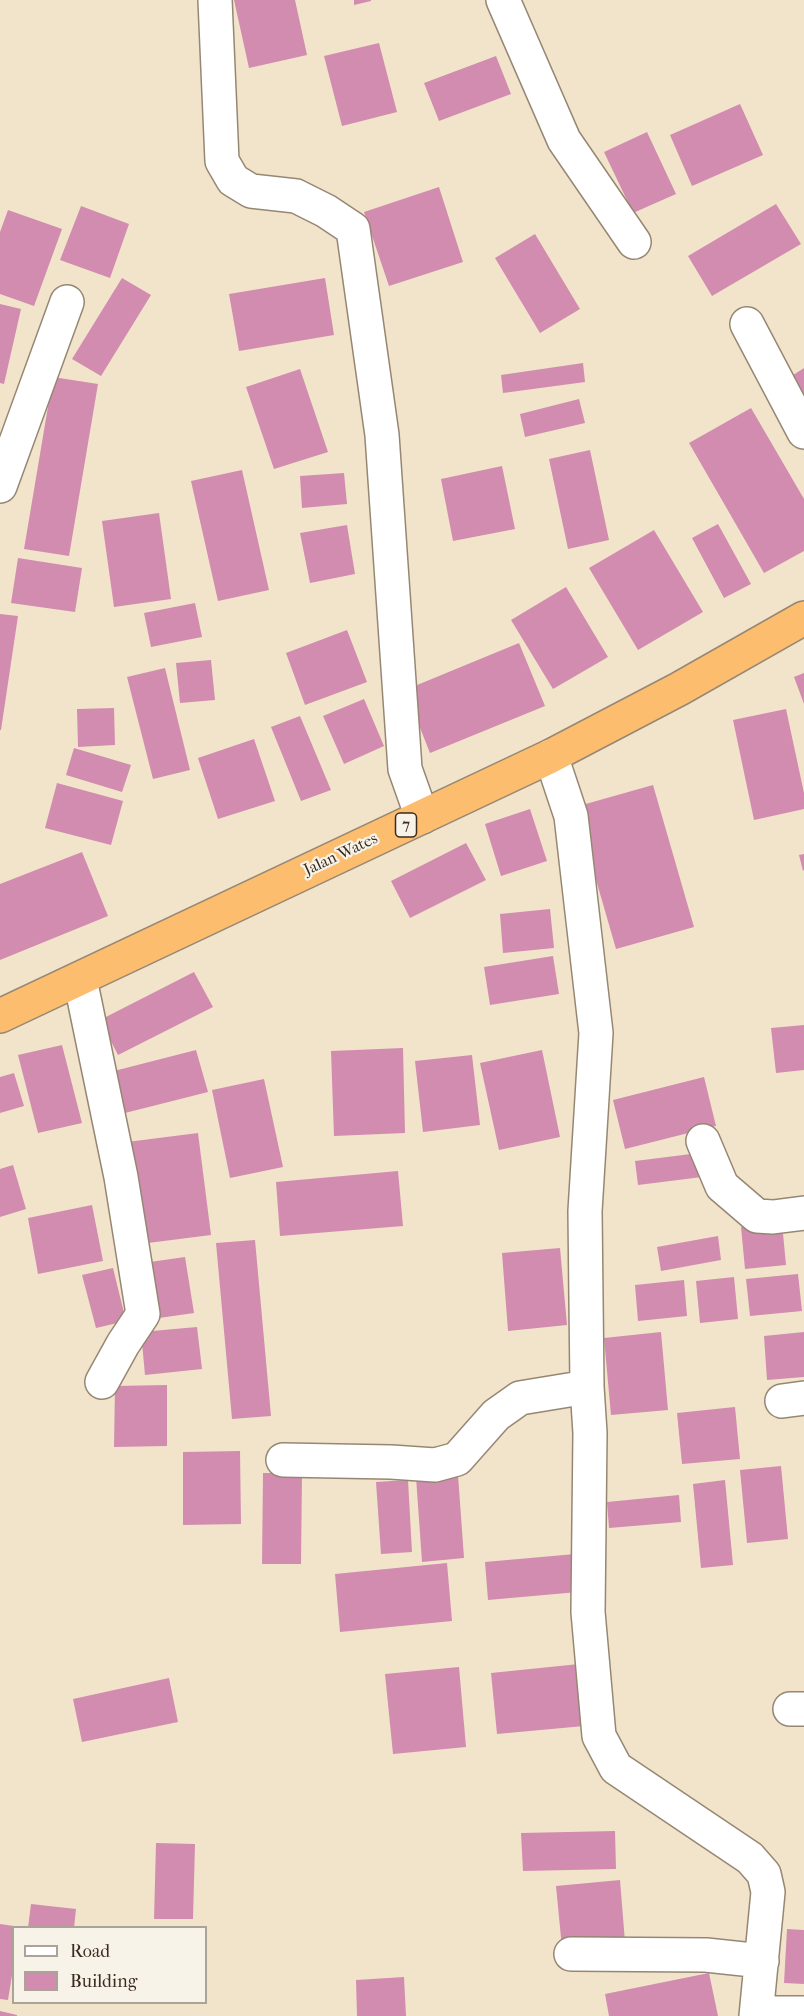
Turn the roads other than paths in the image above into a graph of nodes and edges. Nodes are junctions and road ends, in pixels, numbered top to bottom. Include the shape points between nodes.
1 (215, 0) edge
2 (503, 0) edge
3 (634, 242) dead end
4 (67, 302) dead end
5 (747, 324) dead end
6 (804, 432) edge
7 (0, 486) edge
8 (804, 618) edge
9 (551, 756) junction
10 (422, 817) junction
11 (80, 979) junction
12 (0, 1016) edge
13 (703, 1141) dead end
14 (804, 1213) edge
15 (102, 1382) dead end
16 (587, 1387) junction
17 (283, 1460) dead end
18 (572, 1954) dead end
19 (762, 1961) junction
20 (804, 2013) edge
21 (757, 2015) edge

1 - 10 street via 222,161 233,180 251,191 296,196 353,229 382,435 405,770
2 - 3 street via 564,140
4 - 7 street
5 - 6 street
8 - 9 highway, Jalan Wates / 7
9 - 10 highway, Jalan Wates / 7
9 - 16 street via 571,816 596,1033 585,1211
10 - 11 highway, Jalan Wates / 7
11 - 12 highway, Jalan Wates / 7
11 - 15 street via 121,1177 143,1314
13 - 14 street via 722,1186 757,1216
16 - 17 street via 520,1398 496,1415 457,1459 435,1465
16 - 19 street via 588,1612 599,1736 616,1768 750,1858 764,1874 768,1893
18 - 19 street via 705,1955
19 - 21 street
20 - 21 street

